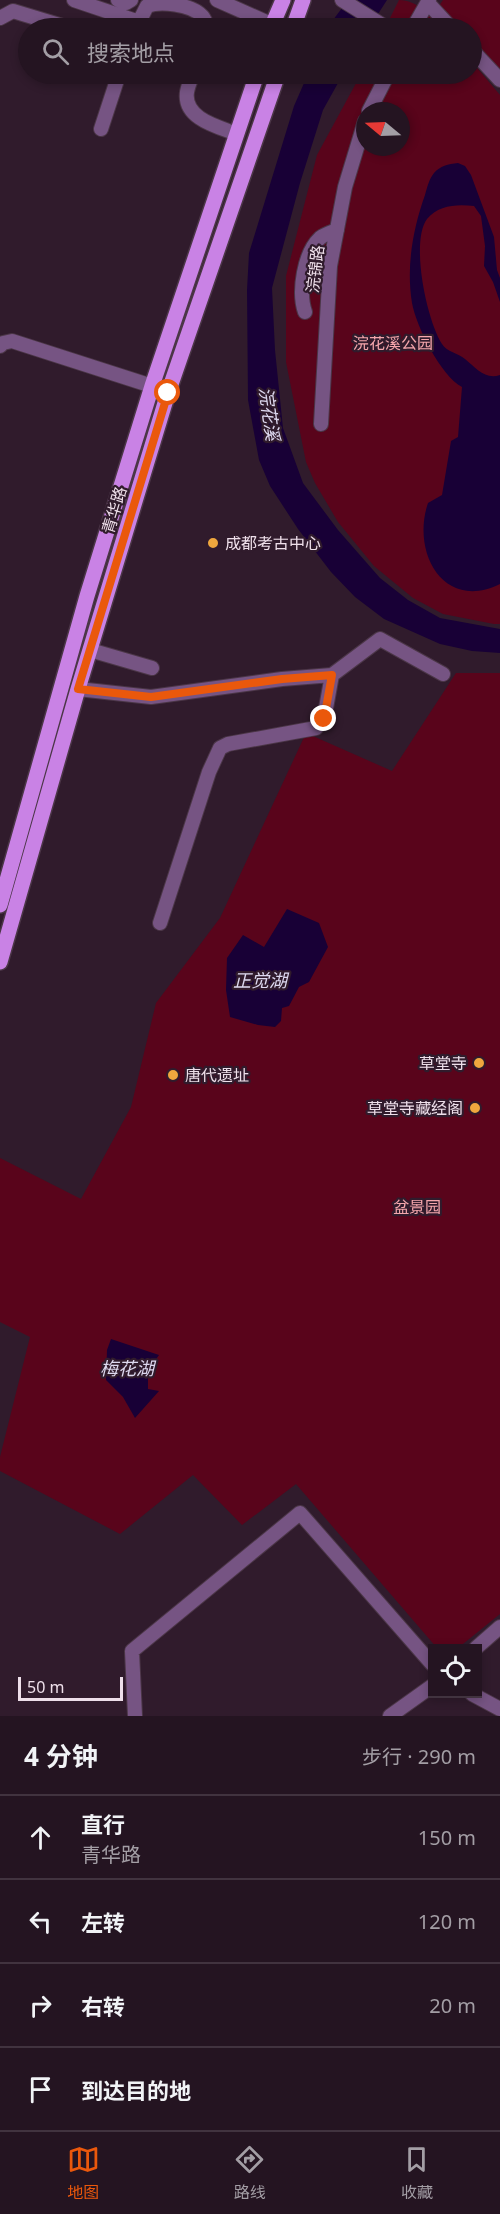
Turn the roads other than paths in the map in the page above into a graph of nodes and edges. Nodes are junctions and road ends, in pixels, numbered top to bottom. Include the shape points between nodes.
1 (74, 0) edge
2 (118, 0) edge
3 (131, 0) edge
4 (217, 0) edge
5 (283, 0) edge
6 (303, 0) edge
7 (342, 0) edge
8 (428, 2) edge
9 (0, 18) edge
10 (36, 18) edge
11 (119, 18) edge
12 (141, 18) edge
13 (204, 18) edge
14 (254, 18) edge
15 (276, 18) edge
16 (297, 18) edge
17 (371, 18) edge
18 (419, 18) edge
19 (442, 18) edge
20 (482, 61) edge
21 (500, 80) edge
22 (116, 84) edge
23 (190, 84) edge
24 (254, 84) edge
25 (275, 84) edge
26 (383, 84) edge
27 (374, 102) edge
28 (100, 129) dead end
29 (237, 134) junction
30 (356, 151) edge
31 (337, 230) junction
32 (305, 312) dead end
33 (0, 346) edge
34 (152, 386) junction
35 (321, 424) dead end
36 (90, 650) junction
37 (152, 668) dead end
38 (443, 674) dead end
39 (332, 675) junction
40 (78, 689) junction
41 (5, 864) edge
42 (0, 905) edge
43 (160, 923) dead end
44 (0, 963) edge
45 (500, 1627) edge
46 (481, 1644) edge
47 (428, 1659) edge
48 (428, 1689) edge
49 (480, 1698) edge
50 (500, 1709) edge
51 (135, 1716) edge
52 (390, 1716) edge

1 - 11 street
2 - 3 street
4 - 14 street
5 - 15 main road
6 - 16 main road
7 - 17 street
8 - 18 street
8 - 19 street
9 - 10 street via 13,11
12 - 13 street via 147,6 158,2 195,10
20 - 21 street
22 - 28 street
23 - 29 street via 187,94 191,109 199,118
24 - 29 main road, 青华路
25 - 36 main road, 青华路 via 168,393
26 - 27 street
29 - 34 main road, 青华路
30 - 31 street, 浣锦路
31 - 32 street via 321,237 313,247 301,301
31 - 35 street, 浣锦路 via 330,266
33 - 34 street via 12,341
34 - 41 main road, 青华路
36 - 37 street
36 - 40 main road, 青华路
38 - 39 street via 380,639
39 - 40 street via 151,697
39 - 43 street via 324,719 316,728 220,748
40 - 44 main road, 青华路
41 - 42 main road, 青华路
45 - 46 street
47 - 51 street via 300,1513 132,1651
48 - 52 street
49 - 50 street

